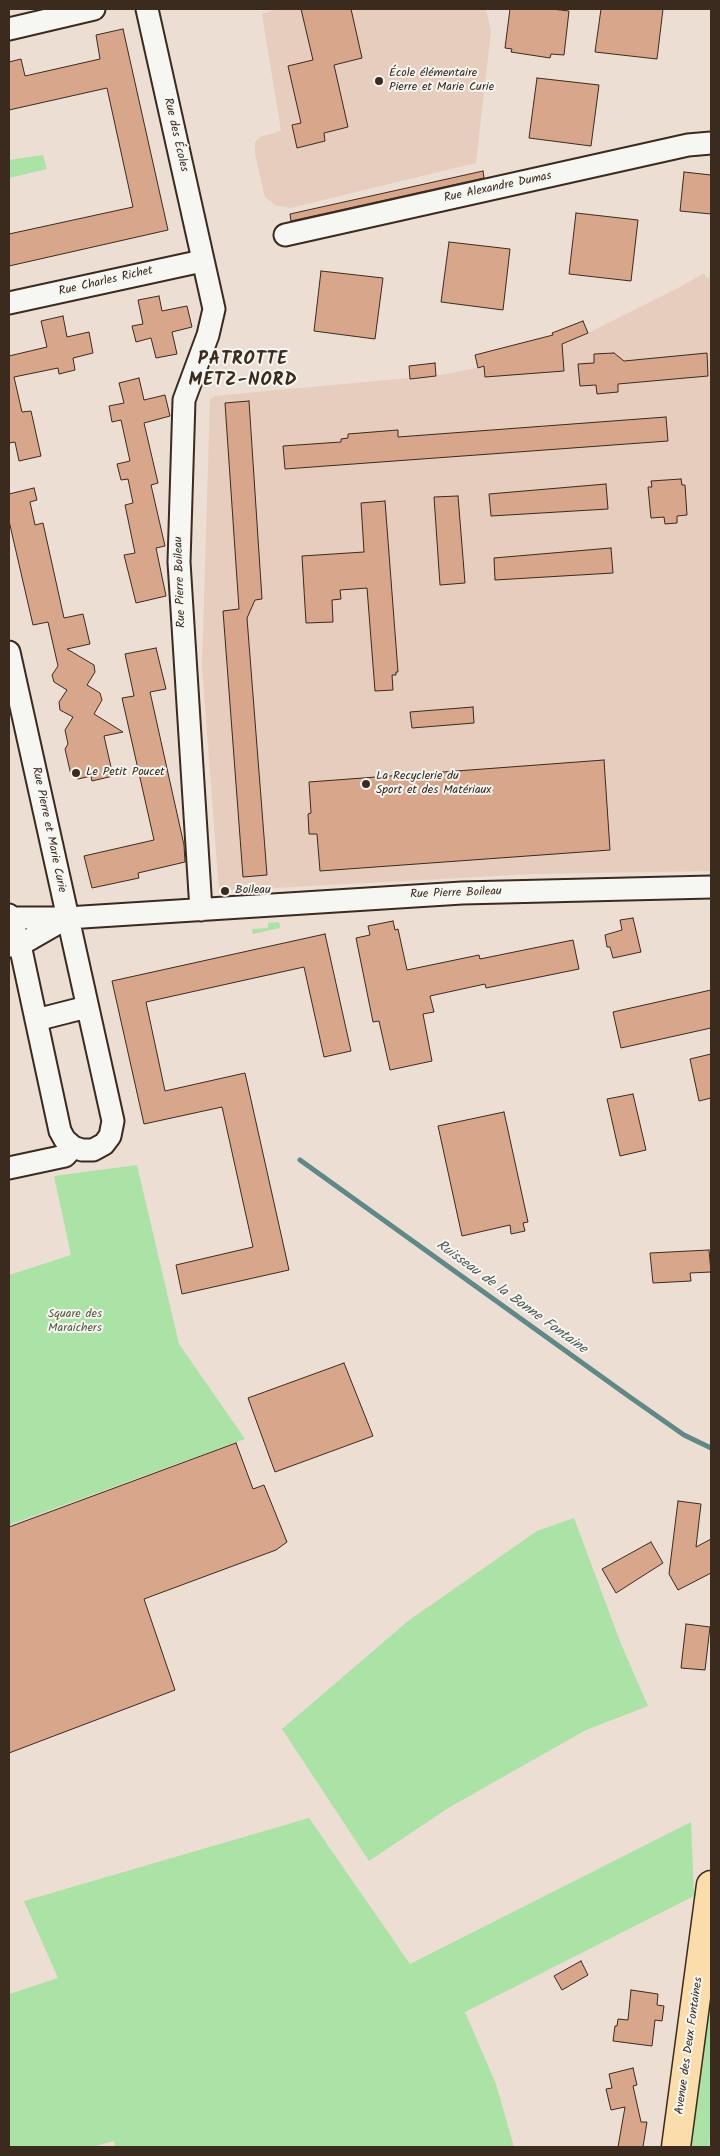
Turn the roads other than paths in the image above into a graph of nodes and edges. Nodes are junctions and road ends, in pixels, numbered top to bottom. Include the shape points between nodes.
1 (94, 9) edge
2 (147, 9) edge
3 (9, 29) edge
4 (711, 143) edge
5 (285, 235) dead end
6 (202, 260) junction
7 (9, 303) edge
8 (9, 652) edge
9 (711, 887) edge
10 (200, 910) junction
11 (9, 917) edge
12 (67, 918) junction
13 (14, 946) edge
14 (87, 1007) junction
15 (36, 1020) junction
16 (73, 1147) junction
17 (9, 1168) edge
18 (711, 1886) edge
19 (676, 2147) edge

1 - 3 street
2 - 6 street, Rue des Écoles
4 - 5 street, Rue Alexandre Dumas via 688,145
6 - 7 street, Rue Charles Richet
6 - 10 street, Rue Pierre Boileau via 214,309 208,336 184,400 178,562
8 - 12 street, Rue Pierre et Marie Curie
9 - 10 street, Rue Pierre Boileau via 462,893
10 - 12 street, Rue Pierre Boileau
11 - 12 street, Rue Pierre Boileau
11 - 13 street
12 - 13 street, Rue Pierre Boileau
12 - 14 street, Rue Pierre et Marie Curie
13 - 15 street
14 - 15 street
14 - 16 street, Rue Pierre et Marie Curie via 113,1126 110,1136 99,1148 88,1151
15 - 16 street via 60,1131
16 - 17 street via 65,1156
18 - 19 main road, Avenue des Deux Fontaines

